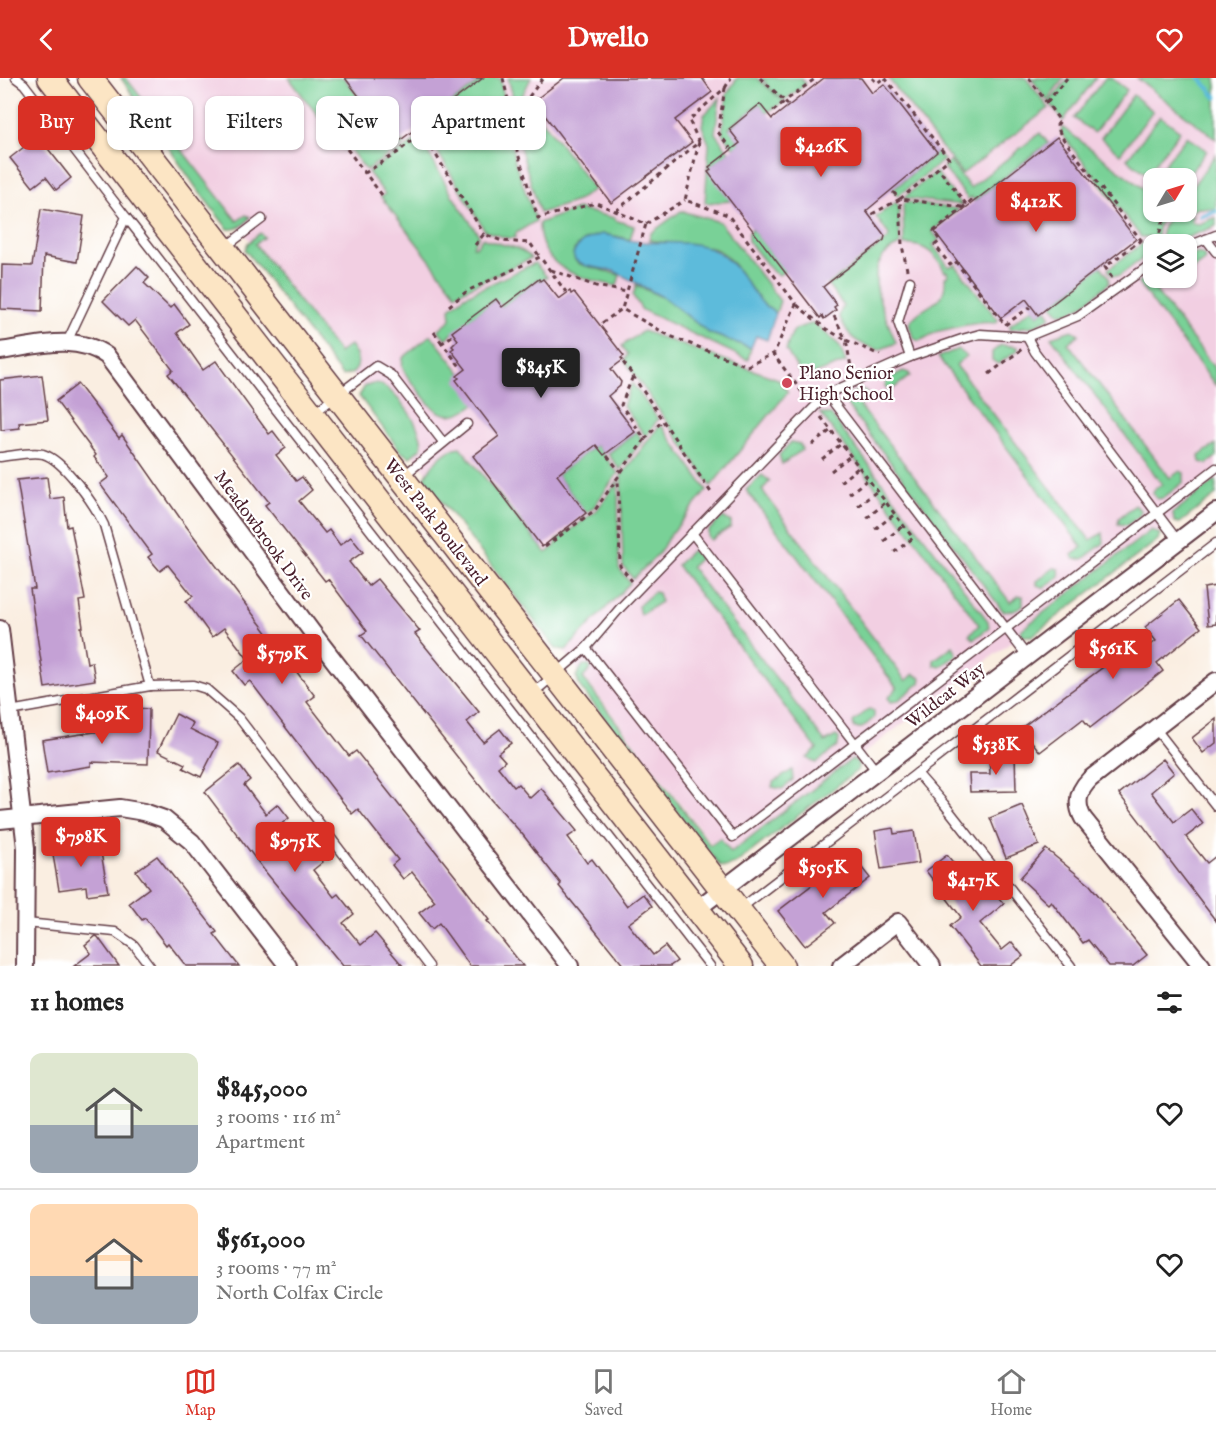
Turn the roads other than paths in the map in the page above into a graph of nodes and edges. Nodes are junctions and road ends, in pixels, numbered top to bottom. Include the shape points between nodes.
1 (16, 78) edge
2 (50, 78) edge
3 (90, 78) edge
4 (126, 217) junction
5 (262, 219) dead end
6 (1216, 235) edge
7 (1206, 239) junction
8 (1197, 243) edge
9 (223, 249) junction
10 (1216, 252) edge
11 (1143, 270) edge
12 (910, 281) road end
13 (1027, 337) junction
14 (67, 342) junction
15 (0, 351) edge
16 (910, 357) junction
17 (827, 394) junction
18 (337, 395) junction
19 (312, 415) junction
20 (467, 424) dead end
21 (443, 442) junction
22 (0, 457) edge
23 (1216, 468) edge
24 (401, 478) junction
25 (1216, 512) edge
26 (1157, 513) junction
27 (692, 533) junction
28 (1178, 541) junction
29 (1216, 543) edge
30 (0, 629) edge
31 (1006, 629) junction
32 (586, 648) junction
33 (1027, 656) junction
34 (555, 675) junction
35 (1216, 681) edge
36 (150, 686) junction
37 (530, 695) junction
38 (10, 711) junction
39 (1155, 728) junction
40 (855, 744) junction
41 (877, 772) junction
42 (917, 773) junction
43 (1216, 806) edge
44 (23, 817) junction
45 (0, 820) edge
46 (722, 890) junction
47 (697, 909) junction
48 (738, 910) junction
49 (26, 923) junction
50 (25, 966) edge
51 (150, 966) edge
52 (288, 966) edge
53 (429, 966) edge
54 (570, 966) edge
55 (710, 966) edge
56 (741, 966) edge
57 (782, 966) edge
58 (841, 966) edge
59 (932, 966) edge
60 (1071, 966) edge
61 (1202, 966) edge

1 - 4 lane
2 - 19 main road, West Park Boulevard
3 - 9 main road, West Park Boulevard
4 - 14 lane
4 - 55 lane
5 - 9 lane
6 - 7 lane
7 - 8 lane
7 - 10 lane
9 - 18 main road, West Park Boulevard
11 - 13 lane via 1078,316
12 - 16 lane via 898,322
13 - 16 lane via 980,334
13 - 26 lane
14 - 15 street, Meadowbrook Drive
14 - 54 street, Meadowbrook Drive via 98,350 113,363 312,632
16 - 17 lane
17 - 27 lane
17 - 31 lane
18 - 19 lane
18 - 21 lane via 376,366 391,375
18 - 24 main road, West Park Boulevard
19 - 37 main road, West Park Boulevard
20 - 21 lane
21 - 24 lane
22 - 36 lane via 41,453 60,466 96,509
23 - 26 lane
24 - 34 main road, West Park Boulevard
25 - 28 street, Wildcat Way
26 - 28 lane
26 - 31 lane
27 - 32 lane
27 - 40 lane
28 - 33 street, Wildcat Way
29 - 42 lane
30 - 38 street
31 - 33 lane
31 - 40 lane
32 - 34 lane
32 - 40 lane via 733,837
33 - 41 street, Wildcat Way
34 - 37 lane
34 - 46 main road, West Park Boulevard
35 - 39 street
36 - 38 lane
36 - 53 lane via 193,685 206,689 239,718
37 - 47 main road, West Park Boulevard
38 - 44 street
39 - 43 lane
39 - 61 street via 1083,785 1079,810
40 - 41 lane
41 - 46 street, Wildcat Way
42 - 48 lane
42 - 60 lane
44 - 45 street
44 - 49 street
44 - 52 street via 120,808 164,819 192,842
46 - 47 street, Wildcat Way
46 - 48 main road, West Park Boulevard
47 - 56 main road, West Park Boulevard
48 - 57 main road, West Park Boulevard
49 - 50 street
49 - 51 lane via 115,932 134,945
58 - 59 street via 898,922

